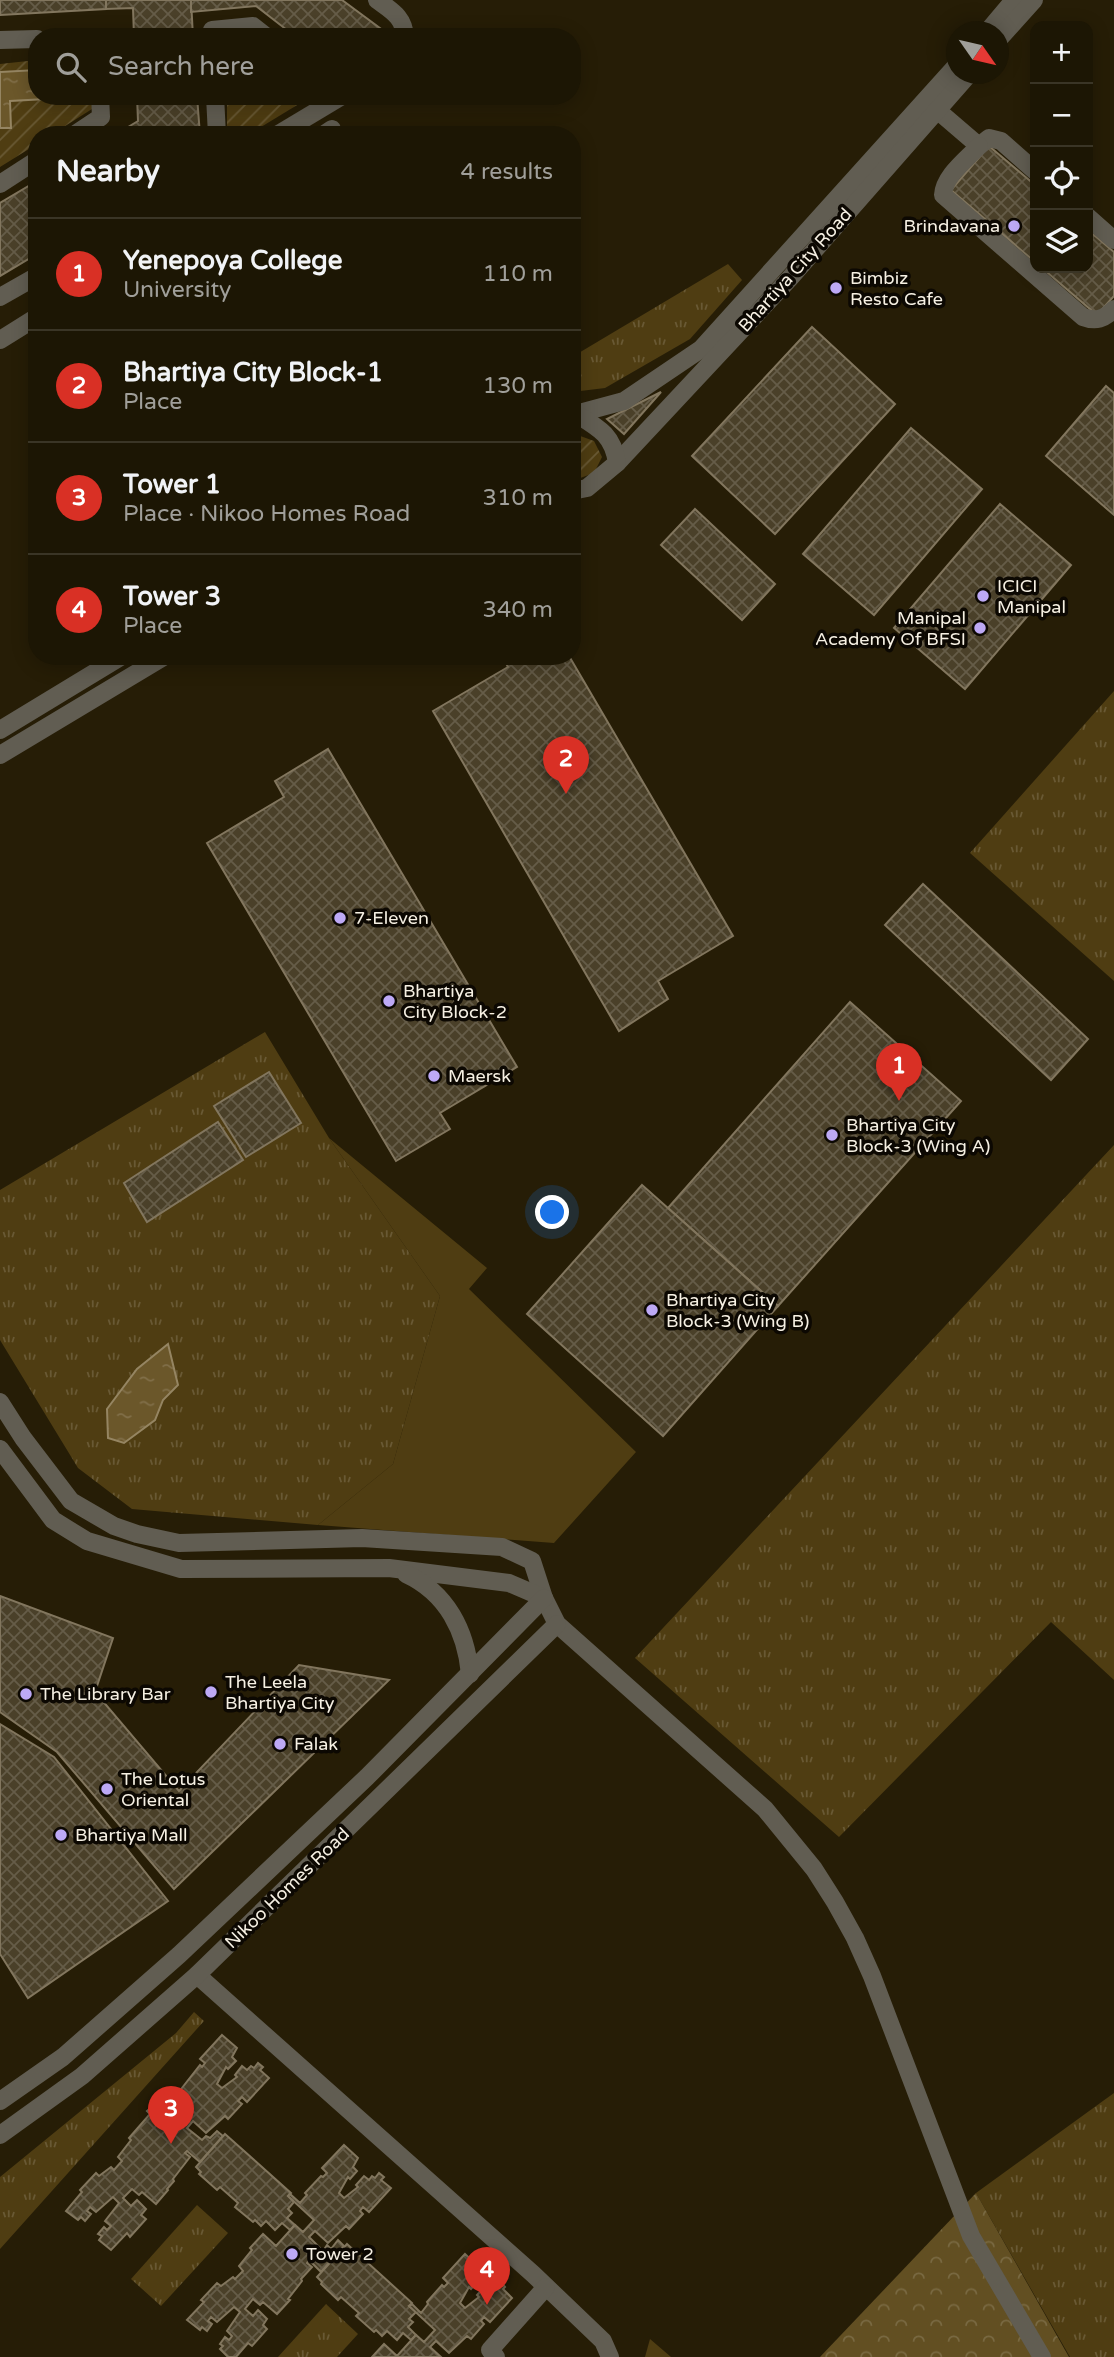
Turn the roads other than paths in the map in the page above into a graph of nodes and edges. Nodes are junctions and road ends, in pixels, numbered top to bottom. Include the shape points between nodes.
1 (377, 0) edge
2 (1014, 0) edge
3 (1034, 0) edge
4 (996, 21) edge
5 (232, 28) edge
6 (256, 28) edge
7 (404, 28) edge
8 (1009, 29) edge
9 (28, 39) edge
10 (0, 40) edge
11 (946, 78) edge
12 (960, 84) edge
13 (100, 105) edge
14 (215, 105) edge
15 (327, 105) edge
16 (937, 110) junction
17 (88, 126) edge
18 (217, 126) edge
19 (292, 126) edge
20 (979, 146) junction
21 (28, 166) edge
22 (1030, 166) edge
23 (0, 184) edge
24 (1093, 221) edge
25 (1114, 240) edge
26 (28, 281) edge
27 (0, 297) edge
28 (1114, 309) edge
29 (28, 323) edge
30 (0, 340) edge
31 (581, 412) edge
32 (581, 418) edge
33 (617, 463) junction
34 (581, 489) edge
35 (107, 665) edge
36 (150, 665) edge
37 (0, 730) edge
38 (0, 755) edge
39 (0, 1402) edge
40 (0, 1449) edge
41 (396, 1569) junction
42 (544, 1598) junction
43 (558, 1624) junction
44 (470, 1674) junction
45 (279, 1861) junction
46 (295, 1881) junction
47 (197, 1975) junction
48 (0, 2101) edge
49 (0, 2135) edge
50 (546, 2287) junction
51 (496, 2357) edge
52 (610, 2357) edge
53 (1042, 2357) edge

1 - 7 street via 398,15
2 - 4 street
3 - 8 street
5 - 6 street
9 - 10 street
11 - 31 street, Bhartiya City Road via 701,349 624,401
12 - 16 street, Bhartiya City Road
13 - 17 street via 101,117
14 - 18 street
15 - 19 street
16 - 20 street
16 - 33 street, Bhartiya City Road via 790,278
20 - 22 street via 989,138 1002,141
20 - 28 street via 955,172 943,195 1083,317 1100,319
21 - 23 street
24 - 25 street
26 - 27 street
29 - 30 street
32 - 33 street, Bhartiya City Road via 606,434
33 - 34 street, Bhartiya City Road
35 - 37 street
36 - 38 street
39 - 42 street via 71,1501 114,1526 179,1543 362,1538 502,1547 533,1561
40 - 41 street via 53,1520 88,1541 181,1569
41 - 42 street via 509,1583
41 - 44 street via 424,1584 447,1607 463,1637
42 - 43 street
42 - 44 street, Nikoo Homes Road
43 - 46 street, Nikoo Homes Road
43 - 53 street via 765,1809 821,1880 872,1976 971,2236
44 - 45 street, Nikoo Homes Road
45 - 46 street
45 - 48 street, Nikoo Homes Road via 63,2057
46 - 47 street, Nikoo Homes Road
47 - 49 street, Nikoo Homes Road via 82,2076
47 - 50 street
50 - 51 street via 489,2350
50 - 52 street via 603,2341

